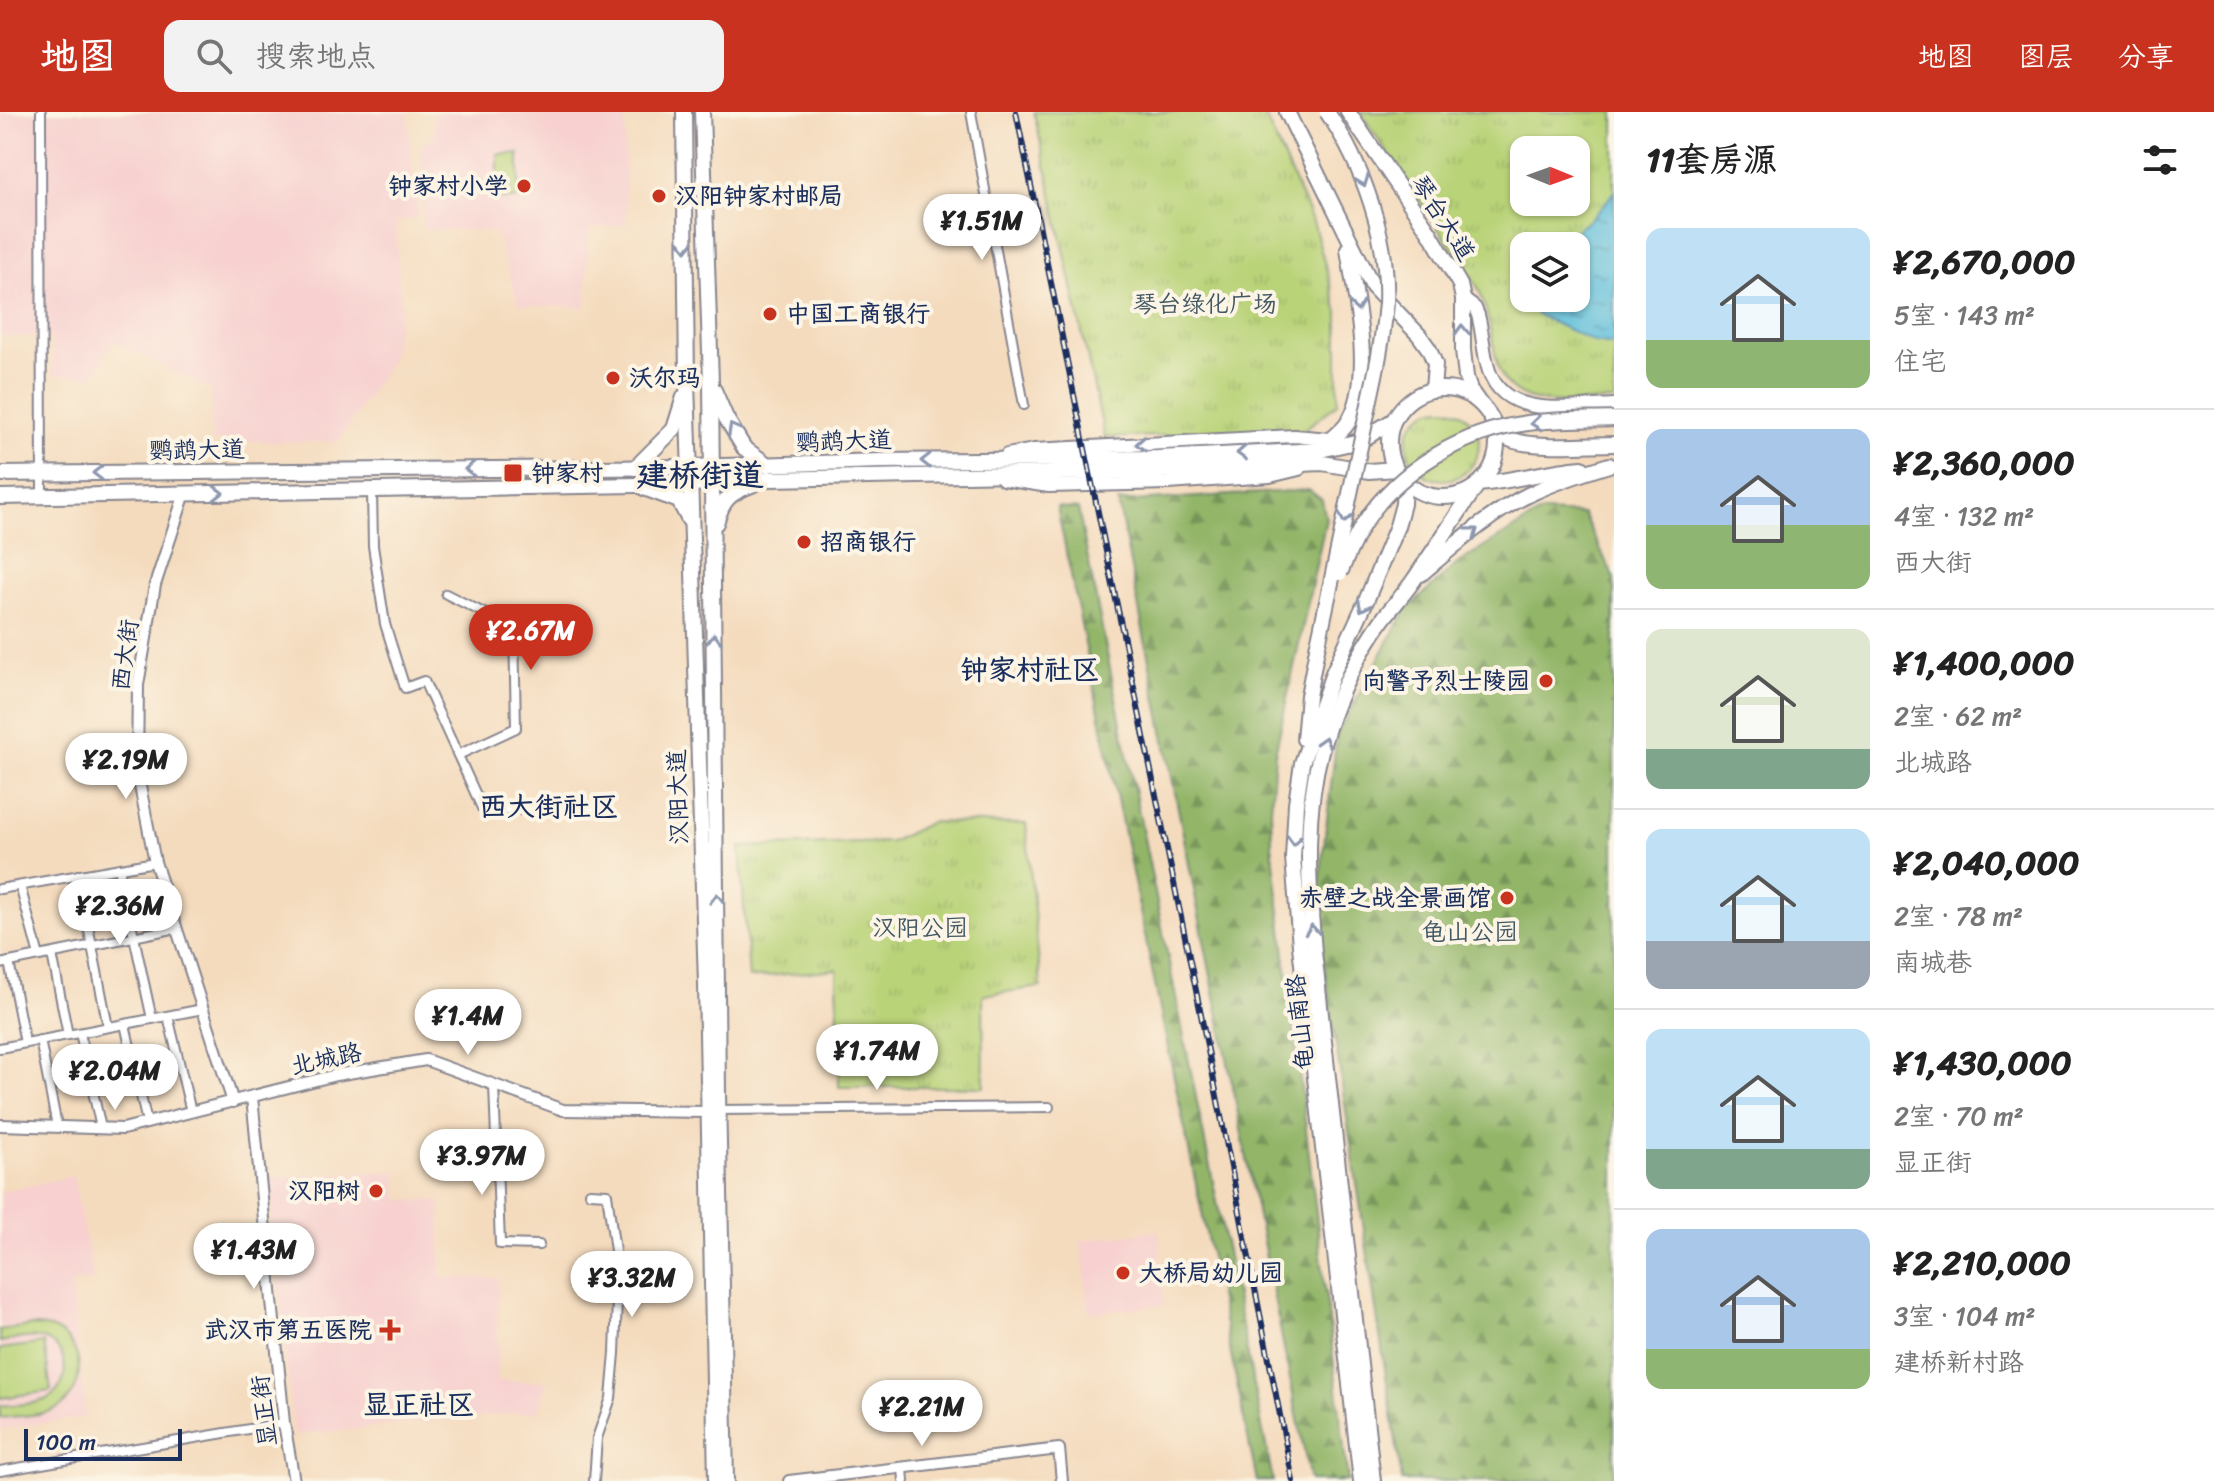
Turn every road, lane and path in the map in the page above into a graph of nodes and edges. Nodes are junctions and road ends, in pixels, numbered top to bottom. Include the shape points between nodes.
1 (41, 112) edge
2 (684, 112) edge
3 (702, 112) edge
4 (971, 112) edge
5 (1287, 112) edge
6 (1327, 112) edge
7 (1348, 112) edge
8 (1345, 229) junction
9 (1463, 299) junction
10 (687, 381) junction
11 (711, 382) junction
12 (1431, 390) junction
13 (1480, 404) junction
14 (1024, 405) dead end
15 (1614, 405) edge
16 (1614, 419) edge
17 (1394, 420) junction
18 (1494, 426) junction
19 (1614, 444) edge
20 (1324, 451) junction
21 (1612, 465) edge
22 (690, 467) junction
23 (712, 467) junction
24 (976, 467) junction
25 (635, 468) junction
26 (769, 472) junction
27 (0, 474) edge
28 (41, 474) junction
29 (1400, 475) junction
30 (712, 483) junction
31 (634, 484) junction
32 (691, 484) junction
33 (1478, 484) junction
34 (372, 491) junction
35 (185, 493) junction
36 (0, 497) edge
37 (42, 497) junction
38 (713, 538) junction
39 (693, 540) junction
40 (1413, 581) junction
41 (446, 594) dead end
42 (1317, 649) junction
43 (458, 755) junction
44 (1302, 763) junction
45 (601, 811) dead end
46 (155, 862) junction
47 (119, 868) junction
48 (78, 875) junction
49 (20, 886) junction
50 (0, 889) edge
51 (177, 928) junction
52 (134, 937) junction
53 (92, 946) junction
54 (52, 954) junction
55 (39, 956) junction
56 (4, 963) edge
57 (203, 1009) junction
58 (168, 1016) junction
59 (152, 1019) junction
60 (125, 1024) junction
61 (108, 1027) junction
62 (80, 1033) junction
63 (68, 1035) junction
64 (40, 1040) junction
65 (25, 1043) junction
66 (0, 1048) edge
67 (494, 1085) junction
68 (252, 1097) junction
69 (233, 1102) junction
70 (1049, 1107) dead end
71 (714, 1111) junction
72 (191, 1112) junction
73 (147, 1123) junction
74 (0, 1125) edge
75 (57, 1126) junction
76 (101, 1128) junction
77 (590, 1193) dead end
78 (267, 1245) junction
79 (539, 1245) dead end
80 (254, 1248) dead end
81 (284, 1423) junction
82 (903, 1468) junction
83 (0, 1471) edge
84 (294, 1481) edge
85 (594, 1481) edge
86 (716, 1481) edge
87 (726, 1481) edge
88 (789, 1481) edge
89 (904, 1481) edge
90 (1062, 1481) edge
91 (1361, 1481) edge
92 (1373, 1481) edge

1 - 28 street
2 -> 10 main road, 汉阳大道
3 - 11 main road, 汉阳大道
4 - 14 street
5 - 8 main road
6 -> 42 main road, bridge via 1364,181 1382,254 1386,301
7 - 9 main road, 琴台大道 via 1430,233
8 - 12 main road via 1373,287 1429,349 1435,364
8 -> 20 main road via 1361,362 1354,410
13 -> 9 main road, 琴台大道 via 1466,377
9 - 15 main road via 1478,315 1488,369 1512,399 1537,407
10 - 22 main road, 汉阳大道
10 - 25 main road via 674,429
11 - 23 main road, 汉阳大道
26 -> 11 main road via 744,448
12 - 13 main road via 1449,389
12 - 17 main road, 鹦鹉大道 via 1409,401
13 - 18 main road, 琴台大道
16 -> 42 main road, bridge via 1506,427 1451,447 1404,478 1383,497 1349,550
17 - 20 main road, 鹦鹉大道 via 1360,441
17 - 29 main road via 1389,445
18 - 19 main road via 1507,438 1523,442
18 - 33 main road via 1494,458
20 - 24 main road, 鹦鹉大道
20 - 24 main road via 1270,476 1168,483 1049,486
20 - 29 main road, 鹦鹉大道 via 1369,471
21 - 33 main road
40 -> 21 main road via 1529,494
22 - 23 main road, 鹦鹉大道
22 - 25 main road, 鹦鹉大道
22 - 32 main road, 汉阳大道
23 - 26 main road, 鹦鹉大道
23 - 30 main road, 汉阳大道
24 - 26 main road, 鹦鹉大道
25 -> 28 main road, 鹦鹉大道
26 - 30 main road, 鹦鹉大道
26 - 38 main road via 728,496
27 - 28 main road, 鹦鹉大道
28 - 37 street
29 - 33 main road via 1432,496 1464,493
29 -> 44 main road via 1401,516 1333,673
30 - 32 main road, 鹦鹉大道
30 - 38 main road, 汉阳大道
31 - 32 main road, 鹦鹉大道
31 - 34 main road, 鹦鹉大道
31 - 39 main road via 679,501
32 - 39 main road, 汉阳大道
33 - 40 main road
35 -> 34 main road, 鹦鹉大道
34 - 43 street via 373,546 385,624 405,688 424,681
35 - 37 main road, 鹦鹉大道
35 - 46 street, 西大街 via 155,585 138,685 137,771
36 - 37 main road, 鹦鹉大道
71 -> 38 main road, 汉阳大道
39 - 71 main road, 汉阳大道
92 -> 40 main road, 龟山南路 via 1314,952 1310,824 1321,751 1345,686
41 - 43 street via 514,628 516,728
42 - 44 main road, bridge
43 - 45 street via 482,808
44 -> 91 main road, 龟山南路 via 1294,837 1297,907
46 - 47 street
46 - 51 street, 西大街
47 - 48 street
47 - 52 street
48 - 49 street
48 - 53 street
49 - 50 street
49 - 55 street
51 - 52 street
51 - 57 street, 西大街
52 - 53 street
52 - 59 street
53 - 54 street
53 - 61 street
54 - 55 street
54 - 63 street
55 - 56 street
56 - 65 street
57 - 58 street
57 - 69 street, 西大街
58 - 59 street
58 - 72 street
59 - 60 street
60 - 61 street
60 - 73 street
61 - 62 street
62 - 63 street
62 - 76 street
63 - 64 street
64 - 65 street
64 - 75 street
65 - 66 street
67 - 68 street, 北城路 via 426,1060 336,1075
67 - 71 street, 北城路 via 563,1110
67 - 79 street via 500,1244
68 - 69 street, 北城路
68 - 78 street, 显正街
69 - 72 street, 北城路
70 - 71 street
71 - 86 main road, 汉阳大道
71 - 87 main road, 汉阳大道
72 - 73 street, 北城路
73 - 76 street, 北城路
74 - 75 street, 北城路
75 - 76 street, 北城路
77 - 85 street via 607,1194 618,1272 611,1398 597,1438
78 - 80 street
78 - 81 street, 显正街
81 - 83 street
81 - 84 street, 显正街
82 - 88 street
82 - 89 street
82 - 90 street via 1059,1449

